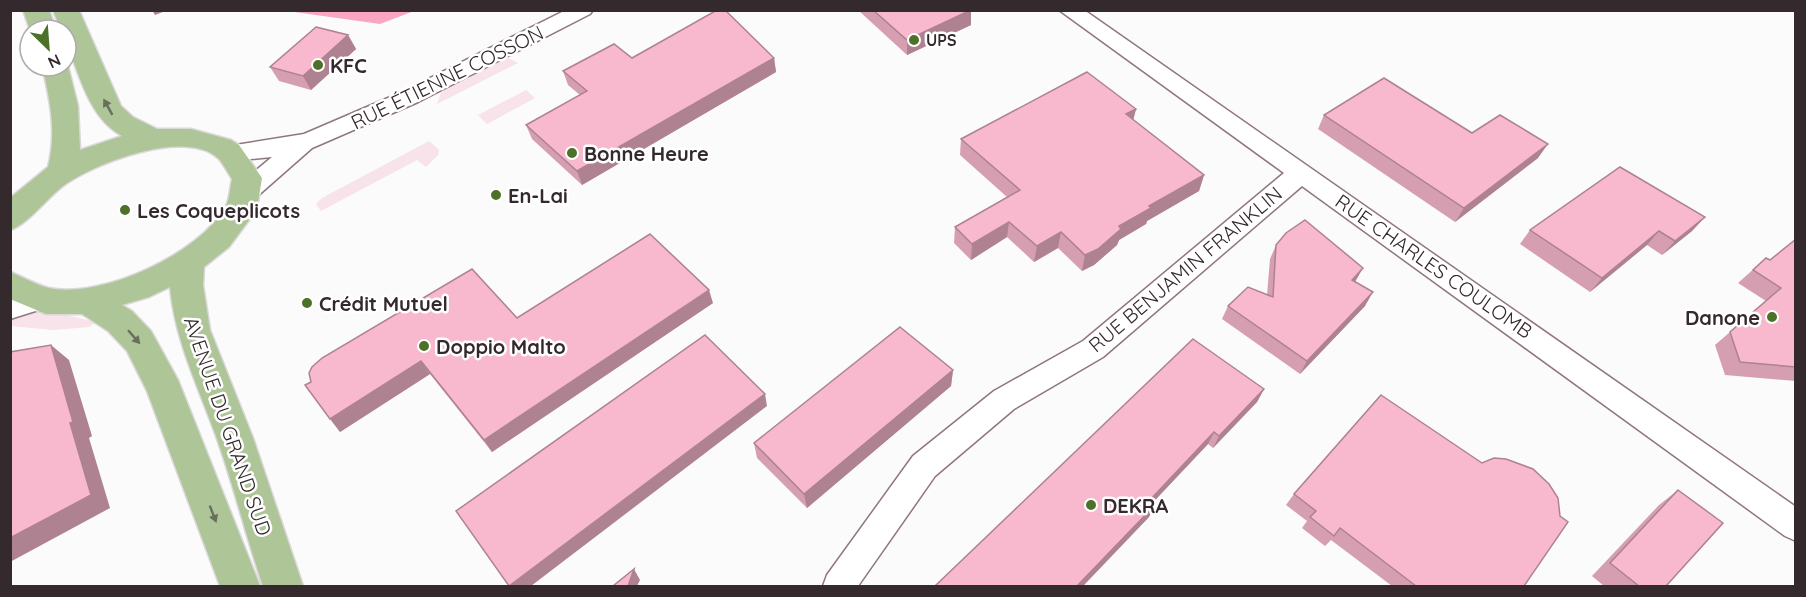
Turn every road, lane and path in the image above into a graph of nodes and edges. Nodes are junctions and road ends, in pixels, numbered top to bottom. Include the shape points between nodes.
1 (66, 10) edge
2 (583, 10) edge
3 (1069, 10) edge
4 (58, 78) edge
5 (155, 139) junction
6 (310, 141) junction
7 (231, 153) junction
8 (1302, 172) junction
9 (61, 173) junction
10 (245, 193) junction
11 (10, 219) edge
12 (188, 264) junction
13 (20, 297) edge
14 (88, 301) junction
15 (1796, 526) edge
16 (240, 586) edge
17 (283, 586) edge
18 (838, 586) edge

5 -> 1 main road via 134,132 113,117
2 - 6 street, RUE ÉTIENNE COSSON via 410,97
3 - 8 street, RUE CHARLES COULOMB
4 - 9 main road via 66,129
5 - 7 main road via 199,140
5 - 9 main road via 107,151
6 - 7 street, RUE ÉTIENNE COSSON
6 - 10 street, RUE ÉTIENNE COSSON
7 - 10 main road via 244,170
8 - 15 street, RUE CHARLES COULOMB
8 - 18 street, RUE BENJAMIN FRANKLIN via 1093,349 1004,400 924,466
9 - 11 main road via 32,195
10 - 12 main road via 227,229
12 - 14 main road via 140,288
12 - 17 main road, AVENUE DU GRAND SUD via 187,307
13 - 14 main road
14 -> 16 main road via 120,321 149,359

